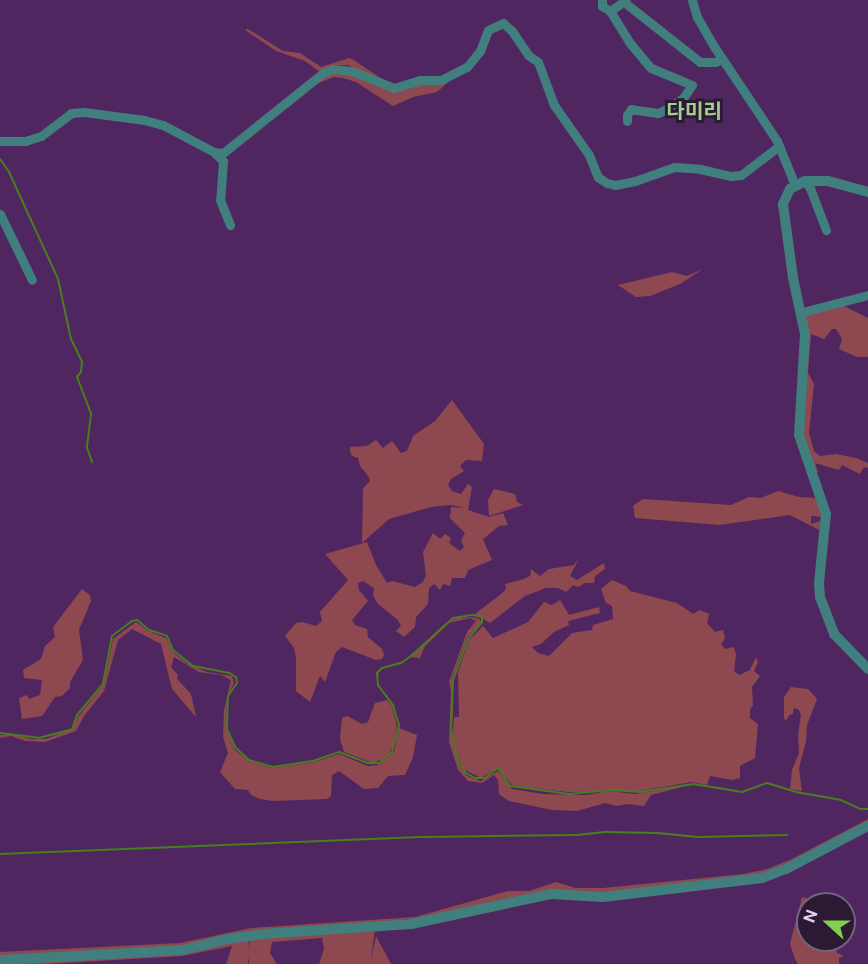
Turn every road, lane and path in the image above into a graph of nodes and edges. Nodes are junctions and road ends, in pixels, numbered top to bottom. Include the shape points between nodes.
1 (602, 0) edge
2 (692, 0) edge
3 (625, 1) edge
4 (610, 11) junction
5 (722, 59) junction
6 (627, 121) dead end
7 (0, 141) edge
8 (779, 146) junction
9 (214, 153) junction
10 (800, 183) junction
11 (868, 192) edge
12 (0, 213) edge
13 (230, 225) dead end
14 (826, 230) dead end
15 (32, 280) dead end
16 (868, 295) edge
17 (802, 312) junction
18 (868, 669) edge
19 (868, 826) edge
20 (0, 960) edge

1 - 4 street via 602,6
2 - 5 street
3 - 4 street
3 - 5 street via 700,62
4 - 6 street via 651,68 692,85 683,98 658,113 631,109
5 - 8 street
7 - 9 street via 42,136 71,113 84,112 144,120
8 - 9 street via 741,175 674,167 635,181 607,183 598,177 589,155 554,105 538,62 503,23 488,30 480,51 467,67 441,80 420,80 394,88 352,70 333,69 313,79 223,153
8 - 10 street
9 - 13 street via 223,161 220,200
10 - 11 street via 828,182
10 - 14 street via 810,188
10 - 17 street via 785,194 783,204
12 - 15 street
16 - 17 street
17 - 18 street via 805,354 799,435 826,514 820,597 834,634
19 - 20 street via 786,869 754,879 603,897 551,894 411,924 262,934 183,950

